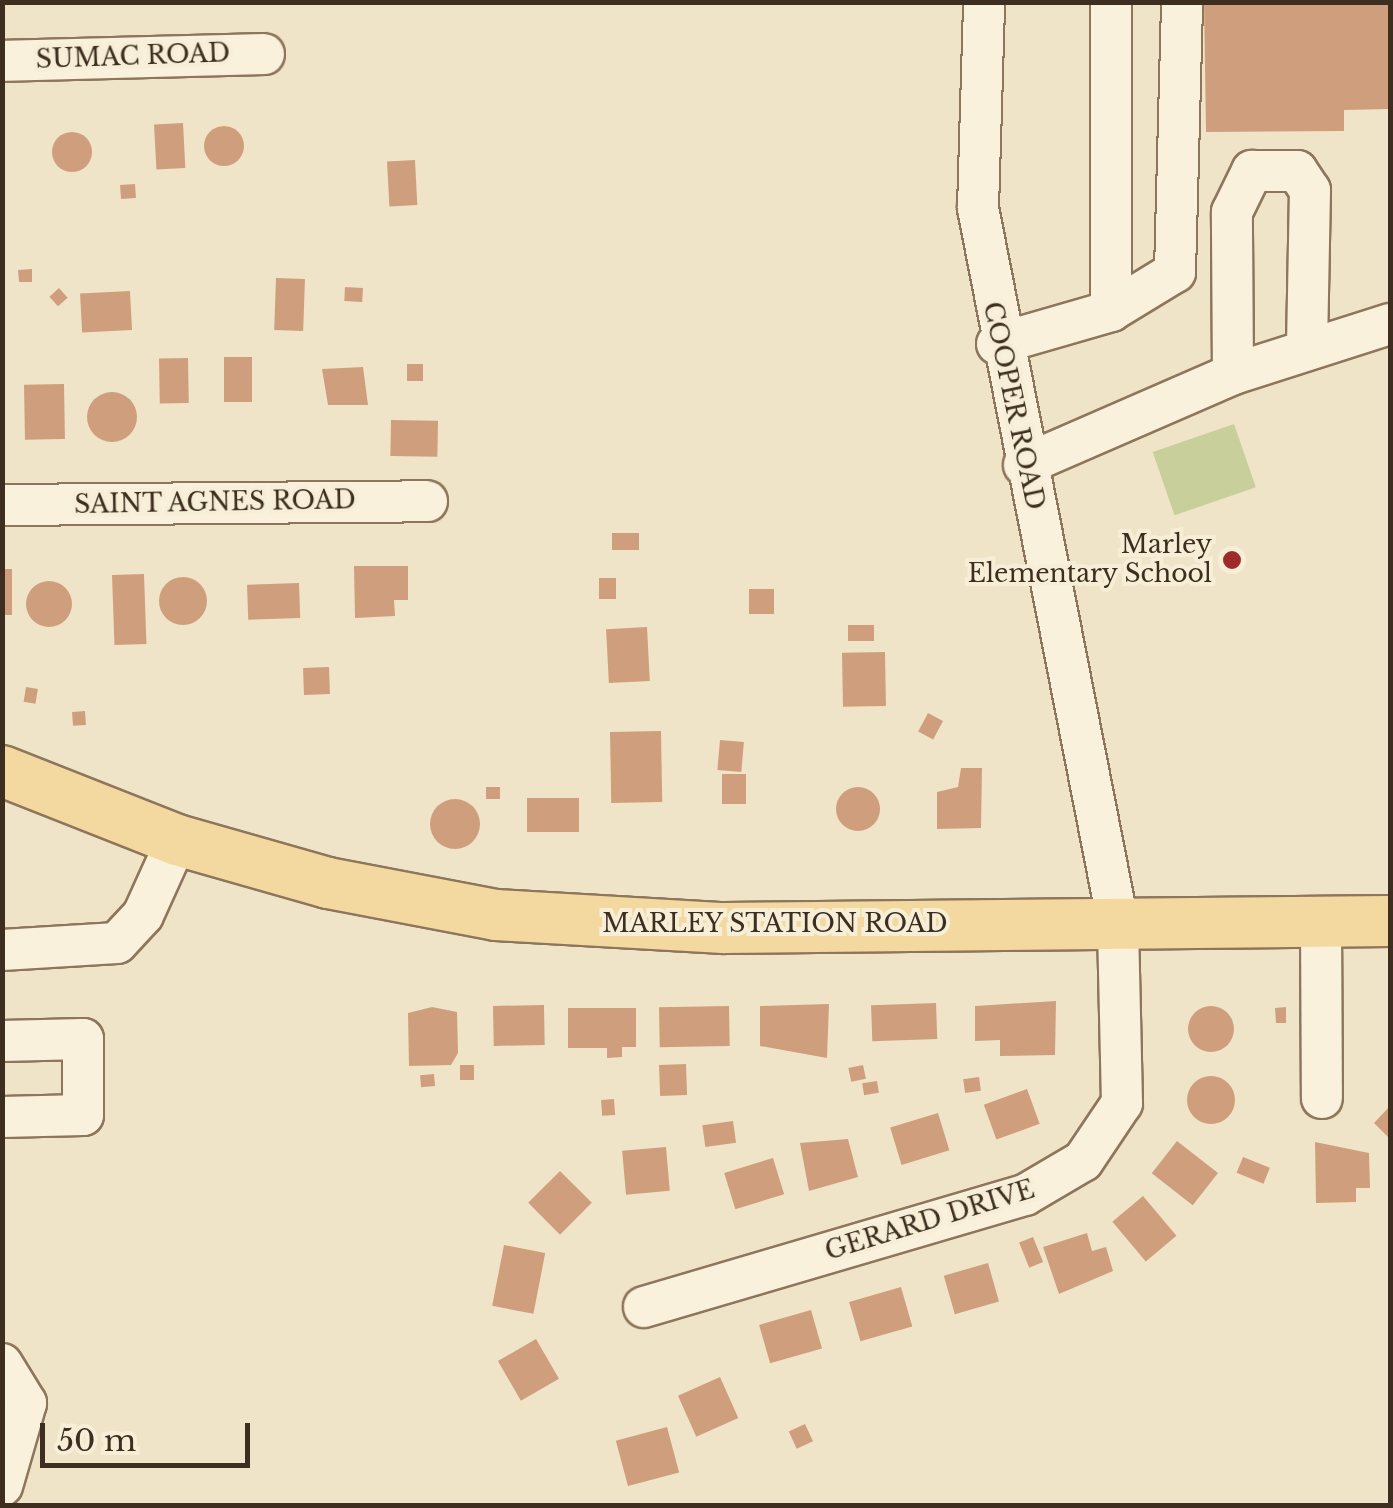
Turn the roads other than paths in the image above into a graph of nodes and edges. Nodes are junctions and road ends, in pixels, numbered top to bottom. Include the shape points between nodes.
1 (984, 2) edge
2 (1111, 2) edge
3 (1182, 2) edge
4 (264, 54) dead end
5 (2, 61) edge
6 (1111, 311) junction
7 (1390, 324) edge
8 (998, 344) junction
9 (1308, 350) junction
10 (1233, 374) junction
11 (1024, 464) junction
12 (427, 501) dead end
13 (2, 505) edge
14 (2, 771) edge
15 (177, 840) junction
16 (1390, 921) edge
17 (1321, 922) junction
18 (1118, 923) junction
19 (2, 950) edge
20 (2, 1041) edge
21 (1322, 1098) dead end
22 (2, 1116) edge
23 (644, 1306) dead end
24 (2, 1364) edge
25 (2, 1486) edge

1 - 8 street, COOPER ROAD via 978,208
2 - 6 street
3 - 6 street via 1182,247 1158,289
4 - 5 street, SUMAC ROAD
6 - 8 street
7 - 9 street
8 - 11 street, COOPER ROAD
9 - 10 street
9 - 10 street via 1310,190 1297,171 1252,171 1232,212
10 - 11 street
11 - 18 street, COOPER ROAD
12 - 13 street, SAINT AGNES ROAD
14 - 15 main road, MARLEY STATION ROAD
15 - 18 main road, MARLEY STATION ROAD via 328,883 496,914 724,928
15 - 19 street via 143,914 117,944
16 - 17 main road, MARLEY STATION ROAD
17 - 18 main road, MARLEY STATION ROAD
17 - 21 street
18 - 23 street, GERARD DRIVE via 1122,1103 1083,1162 1025,1195
20 - 22 street via 83,1039 83,1115
24 - 25 street via 26,1403

